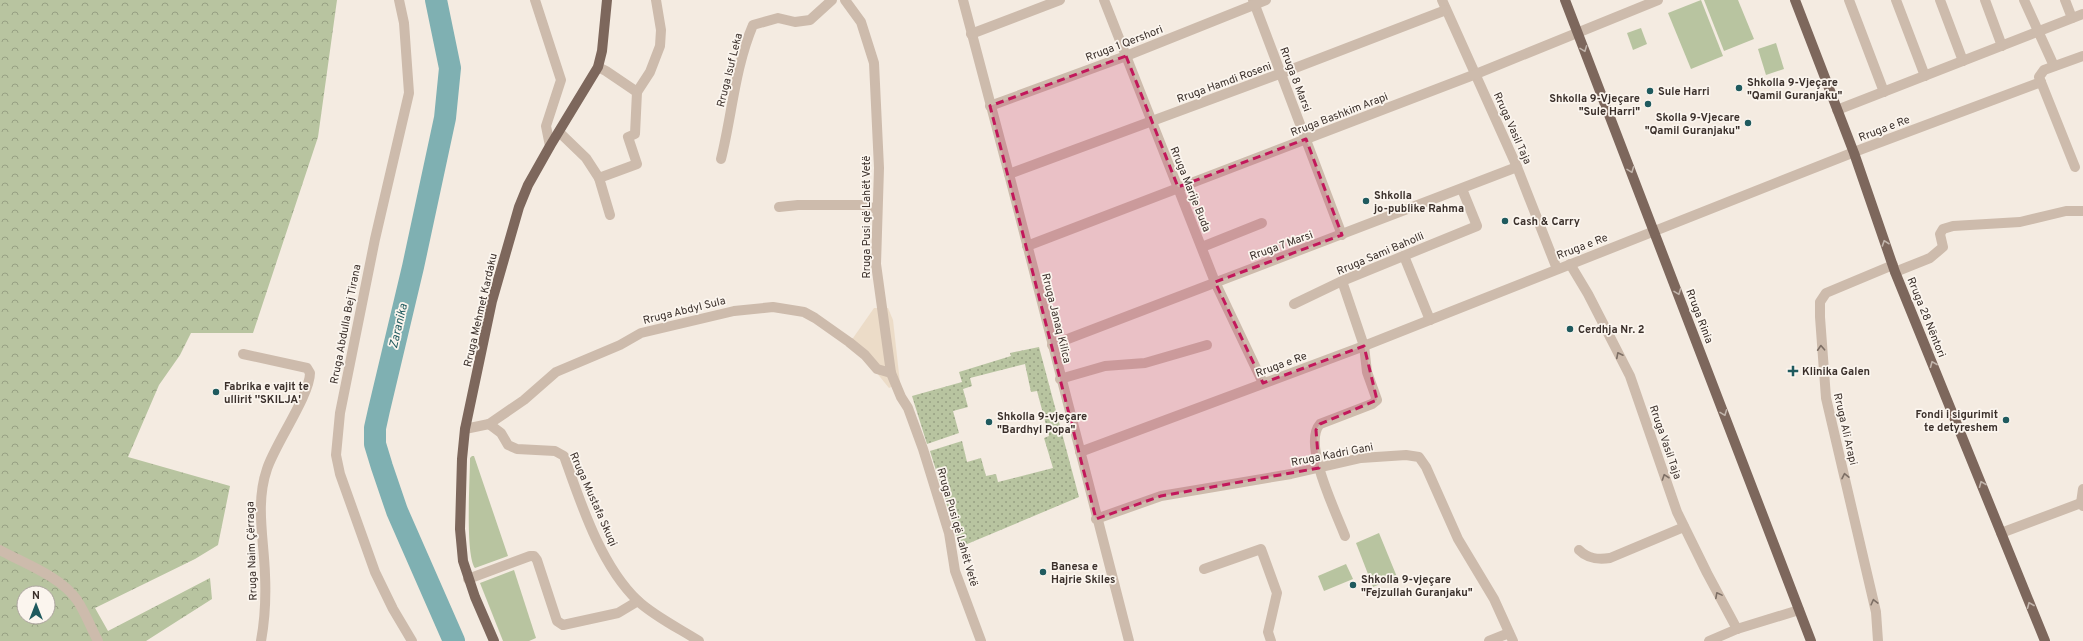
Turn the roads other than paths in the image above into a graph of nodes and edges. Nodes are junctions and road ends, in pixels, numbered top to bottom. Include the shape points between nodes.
1 (399, 0) edge
2 (535, 0) edge
3 (607, 0) edge
4 (656, 0) edge
5 (832, 0) edge
6 (845, 0) edge
7 (963, 0) edge
8 (1060, 0) edge
9 (1104, 0) edge
10 (1266, 0) edge
11 (1564, 0) edge
12 (1658, 0) edge
13 (1795, 0) edge
14 (1849, 0) edge
15 (1896, 0) edge
16 (1940, 0) edge
17 (1985, 0) edge
18 (2024, 0) edge
19 (2065, 0) edge
20 (1254, 2) edge
21 (1444, 5) edge
22 (2083, 14) edge
23 (2072, 18) junction
24 (1577, 32) junction
25 (2037, 32) junction
26 (971, 34) junction
27 (2002, 46) junction
28 (1126, 56) junction
29 (2083, 56) edge
30 (1963, 61) junction
31 (2054, 66) junction
32 (598, 67) junction
33 (1282, 73) junction
34 (1476, 74) junction
35 (1925, 76) junction
36 (2041, 82) junction
37 (637, 92) junction
38 (1884, 92) junction
39 (990, 106) junction
40 (1838, 110) junction
41 (1151, 122) junction
42 (559, 132) junction
43 (1306, 139) junction
44 (550, 146) junction
45 (1854, 153) junction
46 (721, 159) dead end
47 (1517, 167) junction
48 (2075, 167) dead end
49 (1009, 174) junction
50 (600, 178) junction
51 (1178, 187) junction
52 (1462, 189) junction
53 (779, 207) dead end
54 (877, 209) junction
55 (2083, 211) edge
56 (610, 215) dead end
57 (1262, 223) dead end
58 (1655, 232) junction
59 (1342, 235) junction
60 (1027, 246) junction
61 (1202, 247) junction
62 (1404, 256) junction
63 (1570, 264) junction
64 (1558, 268) junction
65 (1894, 268) junction
66 (1342, 281) junction
67 (1215, 282) junction
68 (1294, 304) dead end
69 (1430, 320) junction
70 (1052, 345) junction
71 (1207, 345) dead end
72 (1364, 346) junction
73 (243, 354) dead end
74 (891, 373) junction
75 (1060, 379) junction
76 (1263, 383) junction
77 (489, 424) junction
78 (465, 429) junction
79 (1080, 452) junction
80 (1319, 468) junction
81 (2083, 489) edge
82 (2082, 505) edge
83 (1096, 519) junction
84 (1684, 527) junction
85 (2001, 533) junction
86 (1345, 536) dead end
87 (0, 550) edge
88 (1579, 550) dead end
89 (1204, 569) dead end
90 (468, 579) junction
91 (638, 601) junction
92 (1799, 610) junction
93 (1737, 629) junction
94 (1511, 637) edge
95 (1715, 640) edge
96 (98, 641) edge
97 (261, 641) edge
98 (412, 641) edge
99 (494, 641) edge
100 (699, 641) edge
101 (981, 641) edge
102 (1129, 641) edge
103 (1271, 641) edge
104 (1489, 641) edge
105 (1811, 641) edge
106 (1878, 641) edge
107 (2045, 641) edge

1 - 98 street, Rruga Abdulla Bej Tirana via 404,23 408,93 370,262 340,413 336,455 340,474 375,572
2 - 44 street via 561,80 546,126
3 - 32 main road, Rruga Mehmet Kardaku
4 - 37 street via 661,30 660,46 650,72
5 - 46 street, Rruga Isuf Leka via 810,20 795,22 778,18 754,24 735,86
6 - 54 street, Rruga Pusi që Lahët Vetë via 862,22 874,63 879,168
7 - 26 street, Rruga Janaq Kilica
8 - 26 street
9 - 28 street, Rruga Marije Buda
10 - 20 street, Rruga 1 Qershori
11 - 24 main road, Rruga Rinia
12 - 24 street, Rruga Bashkim Arapi
13 - 40 main road, Rruga 28 Nëntori
14 - 38 street
15 - 35 street
16 - 30 street
17 - 27 street
18 - 25 street
19 - 23 street
20 - 28 street, Rruga 1 Qershori
20 - 33 street, Rruga 8 Marsi
21 - 33 street, Rruga Hamdi Roseni
21 - 34 street, Rruga Vasil Taja
22 - 23 street
23 - 25 street
24 - 34 street, Rruga Bashkim Arapi
24 -> 58 main road, Rruga Rinia
25 - 27 street
25 - 31 street
26 - 39 street, Rruga Janaq Kilica
27 - 30 street
28 - 39 street, Rruga 1 Qershori
28 - 41 street, Rruga Marije Buda
29 - 31 street
30 - 35 street
31 - 36 street via 2041,72
32 - 37 street
32 - 42 main road, Rruga Mehmet Kardaku
33 - 41 street, Rruga Hamdi Roseni
33 - 43 street, Rruga 8 Marsi
34 - 43 street, Rruga Bashkim Arapi
34 - 47 street, Rruga Vasil Taja
35 - 38 street
36 - 45 street, Rruga e Re
36 - 48 street
37 - 50 street via 635,134 628,137 637,164
38 - 40 street
39 - 49 street, Rruga Janaq Kilica
40 - 45 main road, Rruga 28 Nëntori
41 - 49 street, Rruga Hamdi Roseni
41 - 51 street, Rruga Marije Buda
42 - 44 main road, Rruga Mehmet Kardaku
42 - 50 street via 586,158
43 - 51 street, Rruga Bashkim Arapi
43 - 59 street, Rruga 8 Marsi
44 - 78 main road, Rruga Mehmet Kardaku via 528,185 505,254 492,301
45 - 58 street, Rruga e Re
65 -> 45 main road, Rruga 28 Nëntori
47 - 52 street, Rruga 7 Marsi
47 - 64 street, Rruga Vasil Taja
49 - 60 street, Rruga Janaq Kilica
50 - 56 street
51 - 60 street, Rruga Bashkim Arapi
51 - 61 street, Rruga Marije Buda
52 - 59 street, Rruga 7 Marsi
52 - 62 street, Rruga Sami Baholli via 1477,226
53 - 54 street via 863,205
54 - 74 street, Rruga Pusi që Lahët Vetë via 876,264
55 - 65 street, Rruga Ali Arapi via 2066,211 2020,222 1953,226 1943,229 1940,234 1943,247 1930,258
57 - 61 street
58 - 63 street, Rruga e Re
58 -> 92 main road, Rruga Rinia
59 - 67 street, Rruga 7 Marsi
60 - 70 street, Rruga Janaq Kilica
61 - 67 street, Rruga Marije Buda
62 - 66 street, Rruga Sami Baholli
62 - 69 street
63 - 64 street, Rruga e Re
84 -> 63 street, Rruga Vasil Taja via 1630,376
64 - 69 street, Rruga e Re
85 -> 65 main road, Rruga 28 Nëntori
106 -> 65 street, Rruga Ali Arapi via 1876,612 1826,398 1820,302 1824,294
66 - 68 street, Rruga Sami Baholli
66 - 72 street
67 - 70 street, Rruga 7 Marsi
67 - 76 street, Rruga Marije Buda
69 - 72 street, Rruga e Re
70 - 75 street, Rruga Janaq Kilica
71 - 75 street via 1145,362 1105,366
72 - 76 street, Rruga e Re
72 - 80 street via 1368,372 1377,400 1320,424 1314,438
73 - 97 street, Rruga Naim Çërraga via 307,368 310,373 306,388 267,469 262,491 260,508 265,617
74 - 77 street, Rruga Abdyl Sula via 877,369 849,342 804,312 773,308 734,311 648,330 620,345 566,367
74 - 101 street, Rruga Pusi që Lahët Vetë via 908,408 923,449 949,532 955,571
75 - 79 street, Rruga Janaq Kilica
76 - 79 street, Rruga e Re
77 - 78 street, Rruga Abdyl Sula
77 - 91 street, Rruga Mustafa Skuqi via 501,433 508,445 517,449 555,451 564,456 599,545 620,580
78 - 90 main road, Rruga Mehmet Kardaku via 460,530 463,561
79 - 83 street, Rruga Janaq Kilica
80 - 83 street, Rruga Kadri Gani via 1161,496
80 - 86 street
80 - 94 street, Rruga Kadri Gani via 1361,458 1406,455 1419,458 1426,467 1458,539 1494,600
81 - 82 street
82 - 85 street
83 - 102 street, Rruga Janaq Kilica
84 - 88 street via 1602,560 1589,557
93 -> 84 street, Rruga Vasil Taja
107 -> 85 main road, Rruga 28 Nëntori
87 - 96 street via 68,589 77,600
89 - 103 street via 1261,549 1277,593 1268,632
90 - 91 street via 534,556 557,621 564,625 618,613
90 - 99 main road, Rruga Mehmet Kardaku
91 - 100 street, Rruga Mustafa Skuqi via 653,614
92 - 93 street
92 - 105 main road, Rruga Rinia
93 - 95 street
94 - 104 street

